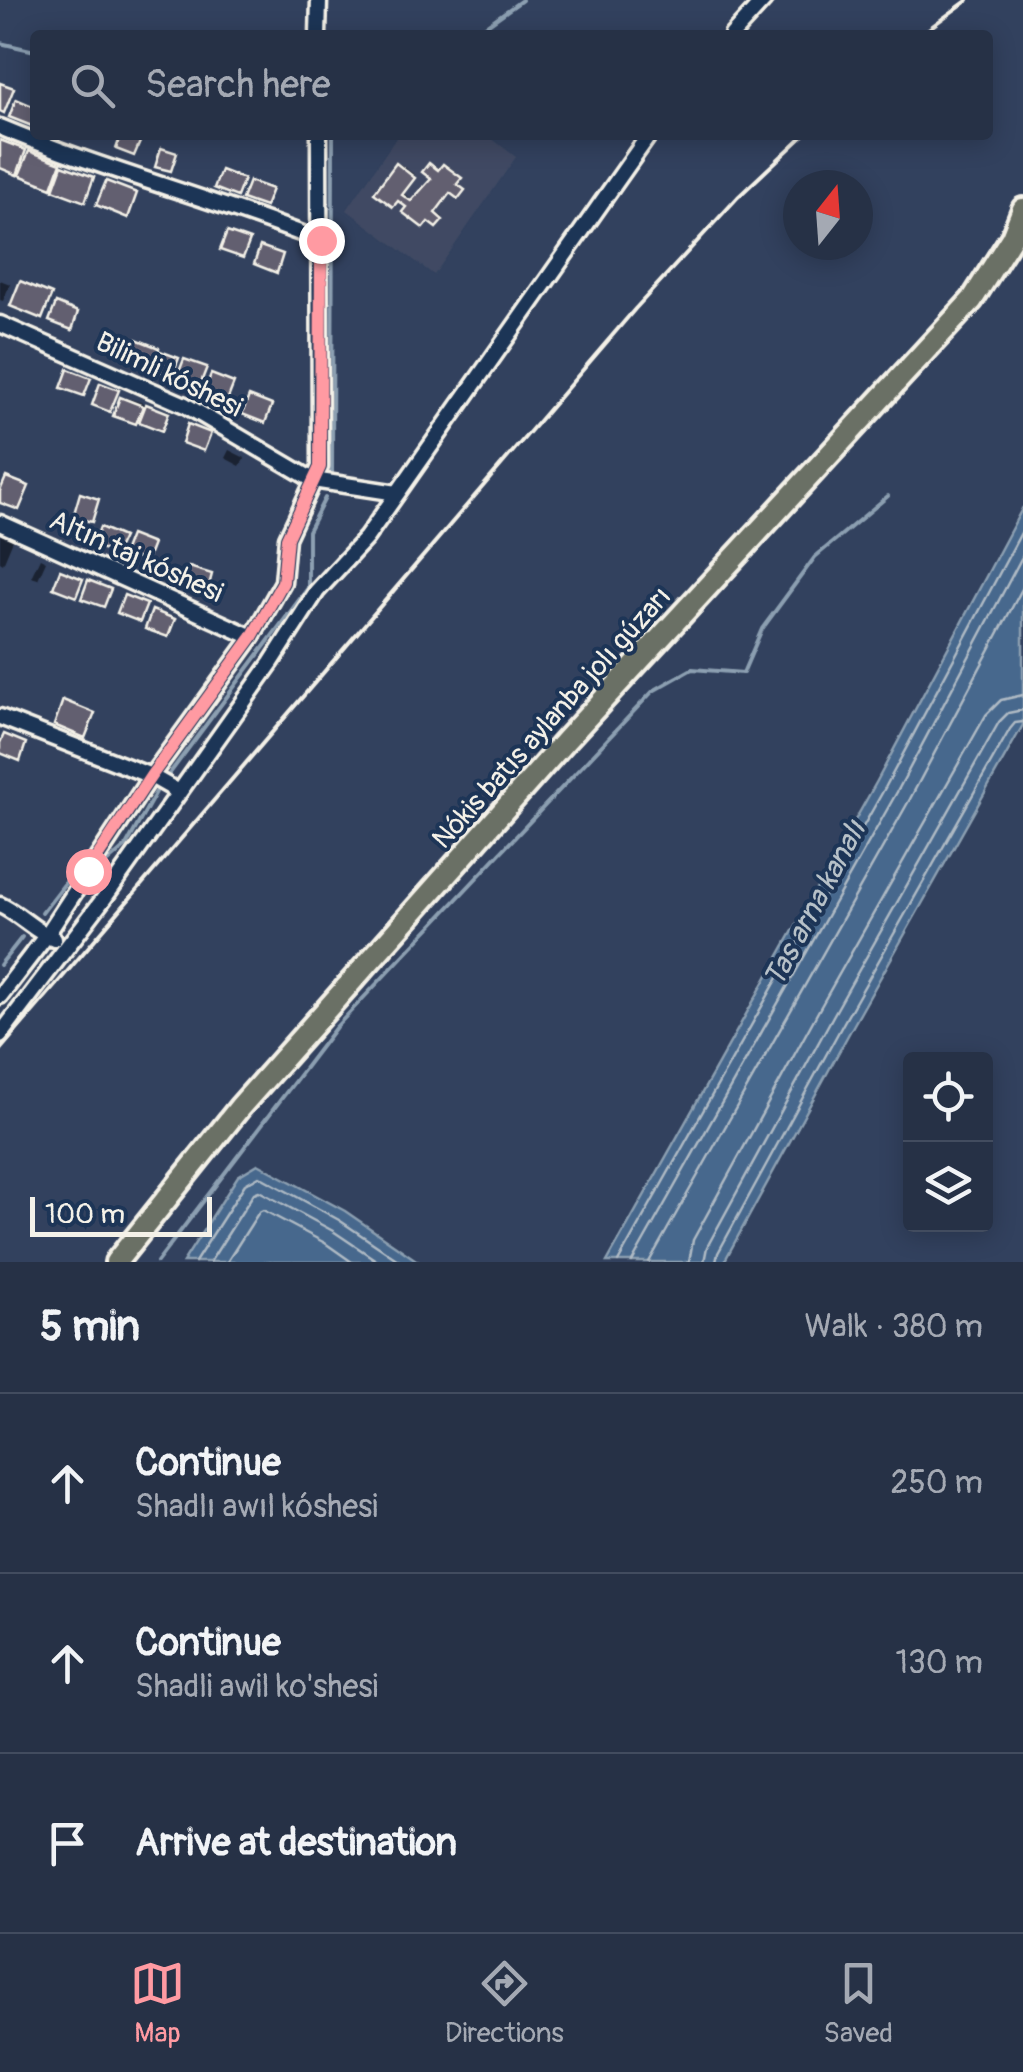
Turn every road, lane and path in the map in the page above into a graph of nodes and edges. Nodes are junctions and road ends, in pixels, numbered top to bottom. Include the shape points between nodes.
1 (319, 0) edge
2 (764, 0) edge
3 (318, 30) edge
4 (737, 30) edge
5 (0, 127) edge
6 (319, 140) edge
7 (645, 140) edge
8 (1023, 209) edge
9 (321, 240) junction
10 (0, 324) edge
11 (312, 480) junction
12 (397, 493) junction
13 (0, 524) edge
14 (252, 637) junction
15 (0, 717) edge
16 (151, 776) junction
17 (179, 792) junction
18 (0, 905) edge
19 (46, 936) junction
20 (68, 944) junction
21 (0, 996) edge
22 (0, 1034) edge
23 (116, 1262) edge

1 - 3 street
2 - 4 street
5 - 9 street
6 - 9 street
7 - 12 street
8 - 23 main road, Nókis batıs aylanba jolı gúzarı via 972,300 566,740 240,1107
9 - 11 street via 320,467
10 - 11 street, Bilimli kóshesi via 185,406
11 - 12 street
11 - 14 street via 287,538 283,582
12 - 17 street via 317,591
13 - 14 street, Altın taj kóshesi
14 - 16 street
15 - 16 street
16 - 17 street
16 - 19 street
17 - 20 street
18 - 19 street
19 - 20 street
19 - 21 street
20 - 22 street

